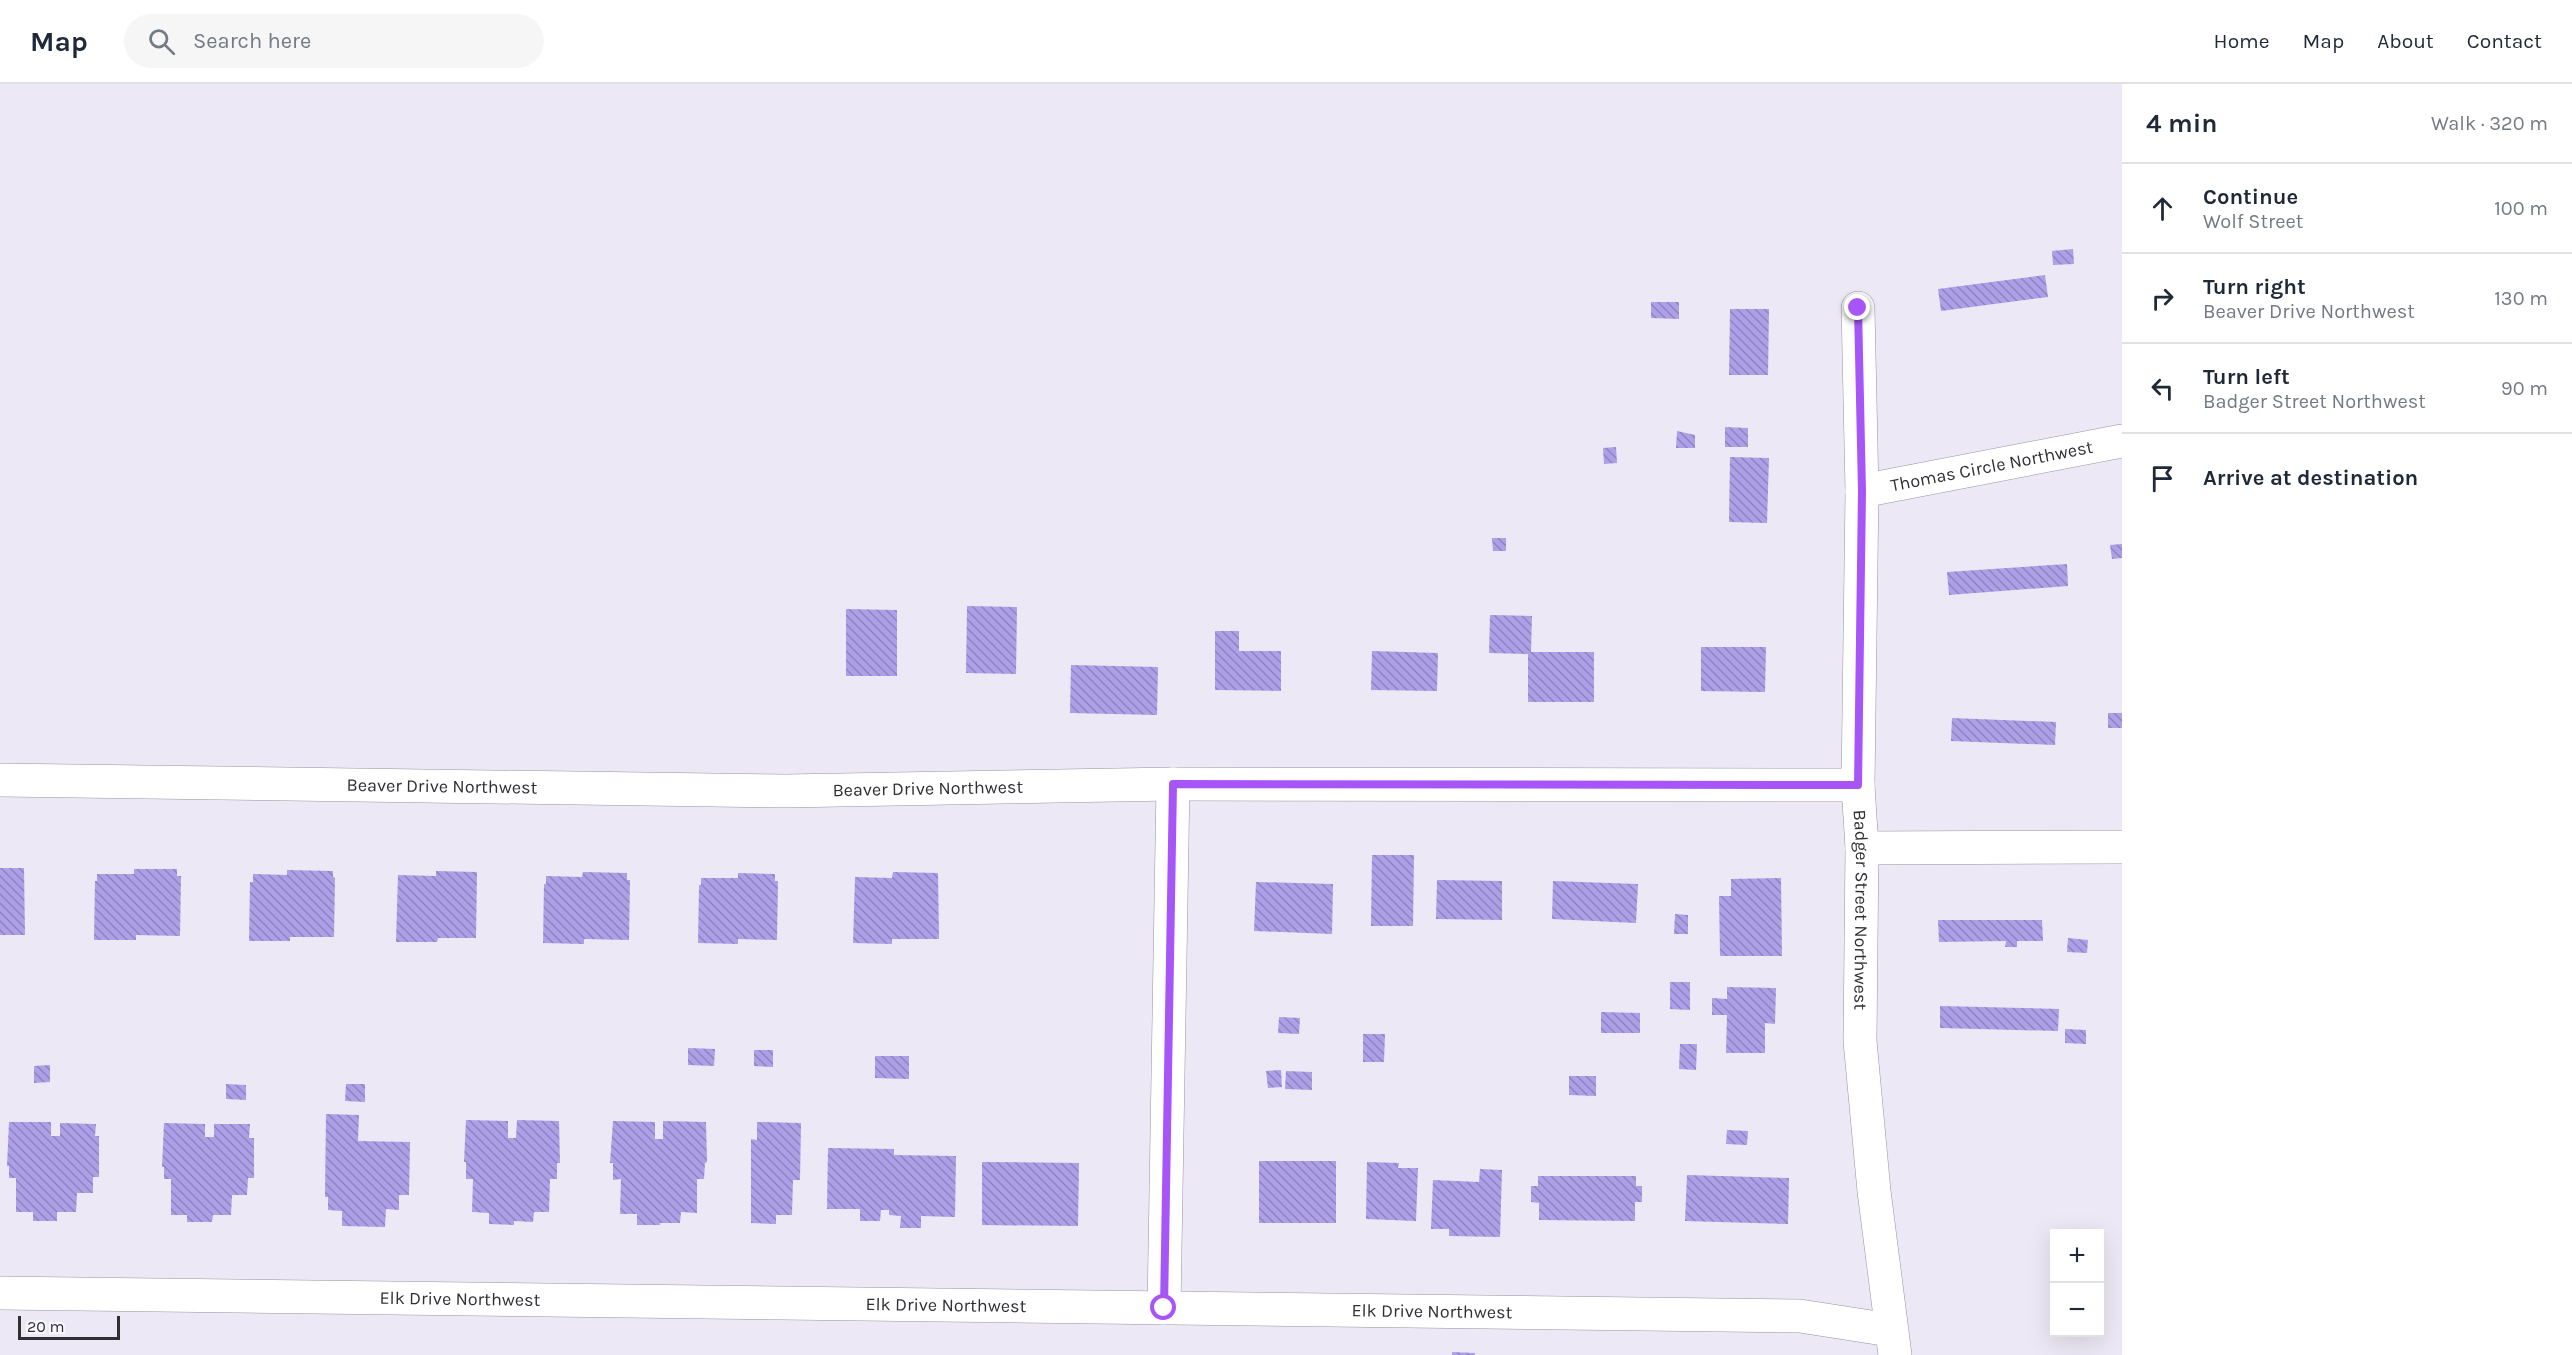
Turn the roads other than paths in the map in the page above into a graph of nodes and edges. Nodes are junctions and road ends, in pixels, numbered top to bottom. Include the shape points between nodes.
1 (1858, 308) dead end
2 (2122, 441) edge
3 (1862, 491) junction
4 (0, 780) edge
5 (1173, 784) junction
6 (1858, 785) junction
7 (2122, 847) edge
8 (1862, 848) junction
9 (0, 1293) edge
10 (1164, 1308) junction
11 (1893, 1342) edge

1 - 3 street, Badger Street Northwest
2 - 3 street, Thomas Circle Northwest
3 - 6 street, Badger Street Northwest
4 - 5 street, Beaver Drive Northwest via 786,791
5 - 6 street, Beaver Drive Northwest
5 - 10 street
6 - 8 street, Badger Street Northwest
7 - 8 street
8 - 11 street, Badger Street Northwest via 1860,1041
9 - 10 street, Elk Drive Northwest
10 - 11 street, Elk Drive Northwest via 1800,1316

